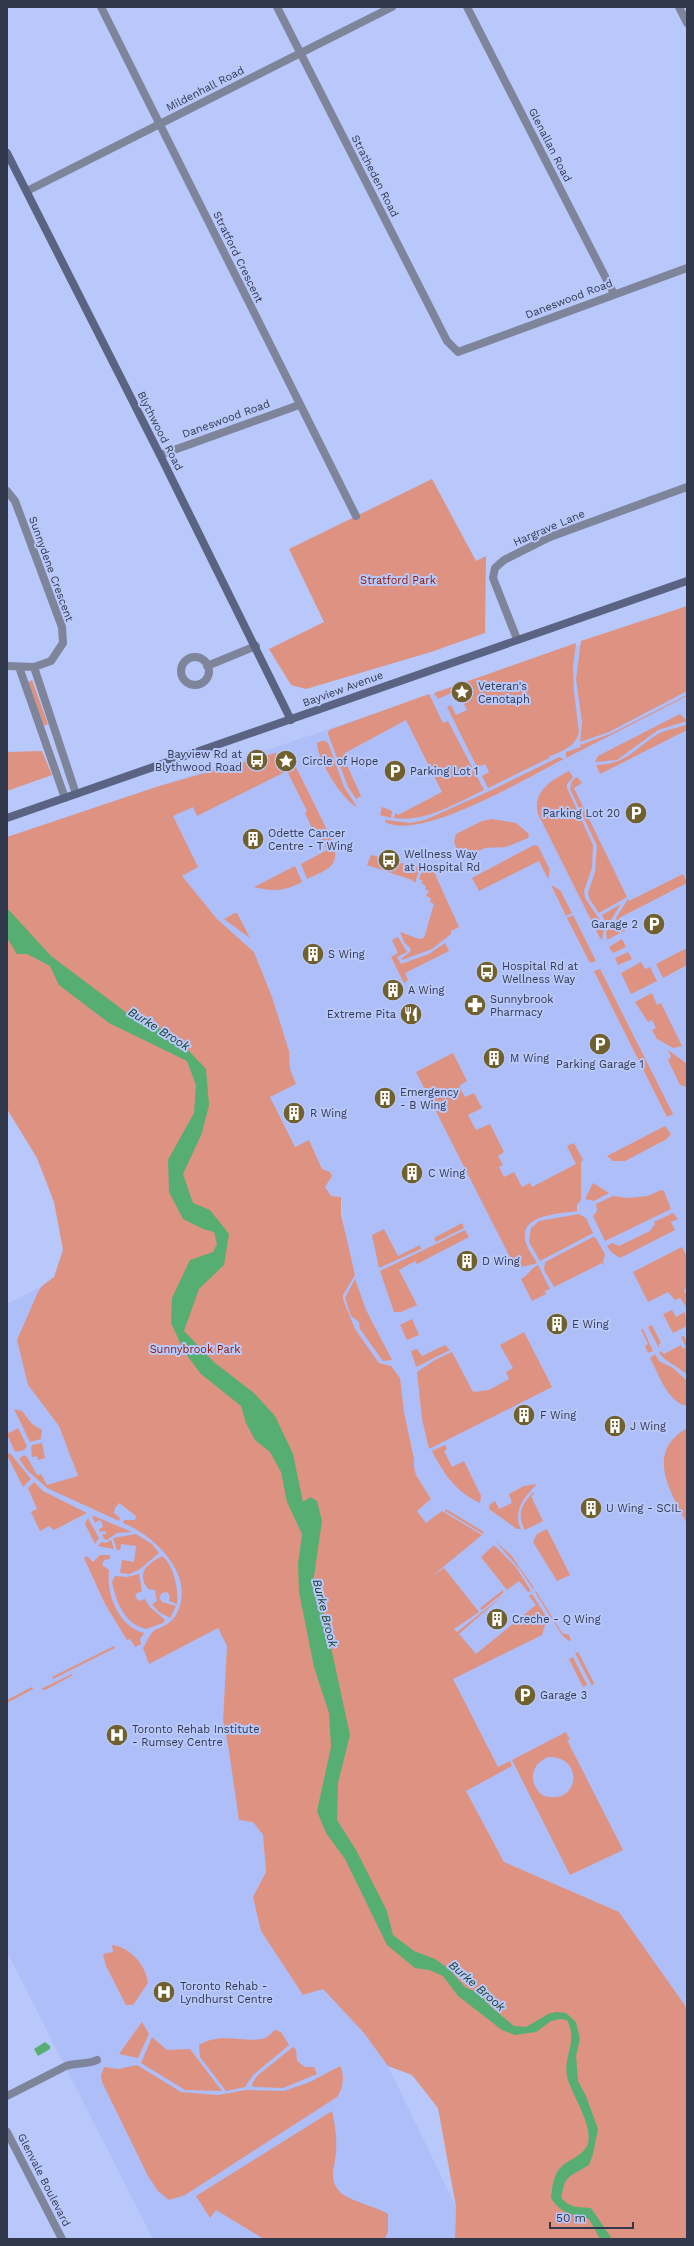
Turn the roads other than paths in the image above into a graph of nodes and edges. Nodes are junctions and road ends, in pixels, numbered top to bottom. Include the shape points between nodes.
1 (100, 7) edge
2 (277, 7) edge
3 (392, 7) edge
4 (467, 7) edge
5 (679, 7) edge
6 (687, 23) edge
7 (300, 53) junction
8 (160, 124) junction
9 (7, 153) edge
10 (27, 191) junction
11 (687, 268) edge
12 (614, 294) junction
13 (458, 352) joint
14 (299, 404) junction
15 (160, 455) junction
16 (687, 486) edge
17 (7, 491) edge
18 (356, 516) dead end
19 (687, 581) edge
20 (517, 639) junction
21 (256, 646) junction
22 (7, 666) edge
23 (208, 666) dead end
24 (19, 667) junction
25 (34, 667) junction
26 (291, 720) junction
27 (56, 735) junction
28 (44, 740) junction
29 (76, 794) junction
30 (65, 798) junction
31 (7, 818) edge
32 (97, 2060) dead end
33 (7, 2096) edge
34 (7, 2132) edge
35 (62, 2239) edge

1 - 8 street, Stratford Crescent
2 - 7 street, Stratheden Road
3 - 7 street, Mildenhall Road
4 - 12 street, Glenallan Road
5 - 6 street
7 - 8 street, Mildenhall Road
7 - 13 street, Stratheden Road via 447,341
8 - 10 street, Mildenhall Road
8 - 14 street, Stratford Crescent
9 - 10 main road, Blythwood Road
10 - 15 main road, Blythwood Road
11 - 12 street, Daneswood Road
12 - 13 street, Daneswood Road
14 - 15 street, Daneswood Road
14 - 18 street, Stratford Crescent
15 - 21 main road, Blythwood Road
16 - 20 street, Hargrave Lane via 567,530 499,564 492,578
17 - 25 street, Sunnydene Crescent via 14,501 62,627 63,643 51,661
19 - 20 main road, Bayview Avenue
20 - 26 main road, Bayview Avenue
21 - 23 street
21 - 26 main road, Blythwood Road
22 - 24 street, Sunnydene Crescent
24 - 25 street, Sunnydene Crescent
24 - 28 street
25 - 27 street
26 - 29 main road, Bayview Avenue
27 - 28 street
27 - 29 street
28 - 30 street
29 - 30 main road, Bayview Avenue
30 - 31 main road, Bayview Avenue
32 - 33 street via 89,2064 71,2064
34 - 35 street, Glenvale Boulevard

